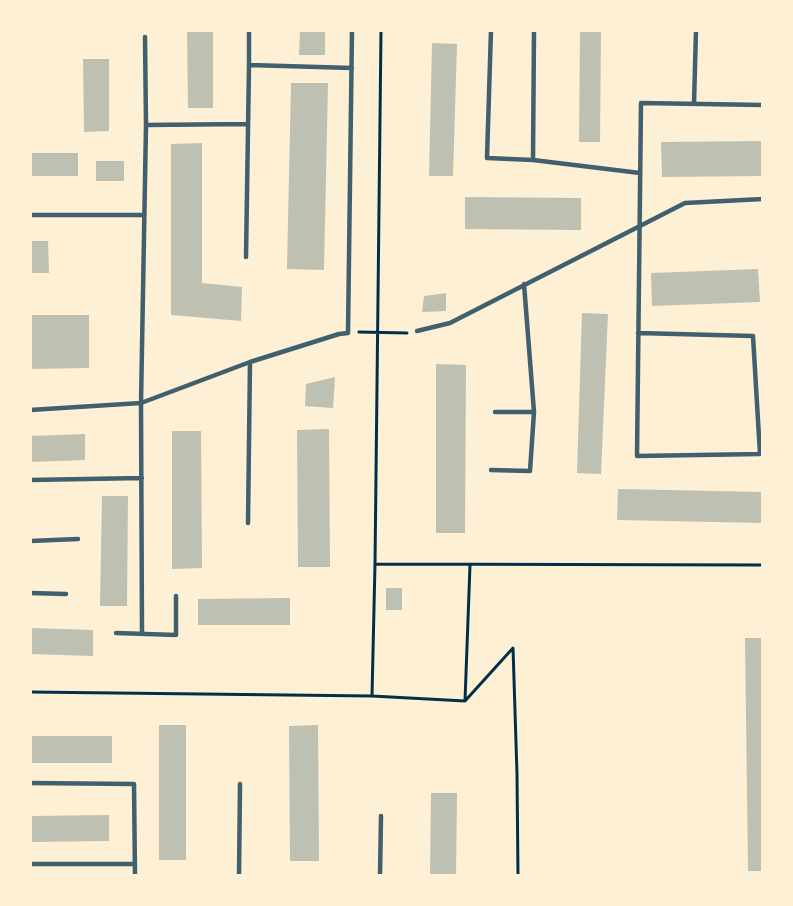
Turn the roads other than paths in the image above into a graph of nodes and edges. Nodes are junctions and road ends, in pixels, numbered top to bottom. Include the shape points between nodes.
1 (249, 30) edge
2 (352, 30) edge
3 (491, 30) edge
4 (534, 30) edge
5 (696, 30) edge
6 (145, 37) dead end
7 (249, 65) junction
8 (352, 68) junction
9 (694, 104) junction
10 (763, 105) edge
11 (248, 124) junction
12 (146, 125) junction
13 (533, 160) junction
14 (640, 173) junction
15 (763, 199) edge
16 (30, 215) edge
17 (144, 215) junction
18 (639, 225) junction
19 (246, 257) dead end
20 (524, 284) junction
21 (417, 331) road end
22 (638, 333) junction
23 (250, 362) junction
24 (141, 403) junction
25 (30, 410) edge
26 (495, 412) dead end
27 (534, 412) junction
28 (491, 470) dead end
29 (141, 478) junction
30 (30, 480) edge
31 (248, 523) dead end
32 (78, 539) dead end
33 (30, 541) edge
34 (30, 593) edge
35 (66, 594) dead end
36 (176, 596) dead end
37 (116, 633) dead end
38 (142, 634) junction
39 (30, 783) edge
40 (240, 784) dead end
41 (381, 816) dead end
42 (33, 864) dead end
43 (135, 864) junction
44 (135, 876) edge
45 (239, 876) edge
46 (380, 876) edge

1 - 7 lane
2 - 8 lane
3 - 13 lane via 487,158
4 - 13 lane
5 - 9 lane
6 - 12 lane
7 - 8 lane
7 - 11 lane
8 - 23 lane via 348,333
9 - 10 lane
9 - 14 lane via 641,103
11 - 12 lane
11 - 19 lane
12 - 17 lane
13 - 14 lane
14 - 18 lane
15 - 18 lane via 685,203
16 - 17 lane
17 - 24 lane
18 - 20 lane
18 - 22 lane
20 - 21 lane via 450,323
20 - 27 lane
22 - 22 lane via 638,456 760,454 753,336
23 - 24 lane
23 - 31 lane
24 - 25 lane
24 - 29 lane
26 - 27 lane
27 - 28 lane via 530,471
29 - 30 lane
29 - 38 lane
32 - 33 lane
34 - 35 lane
36 - 38 lane via 176,635
37 - 38 lane
39 - 43 lane via 134,784
40 - 45 lane
41 - 46 lane
42 - 43 lane
43 - 44 lane

